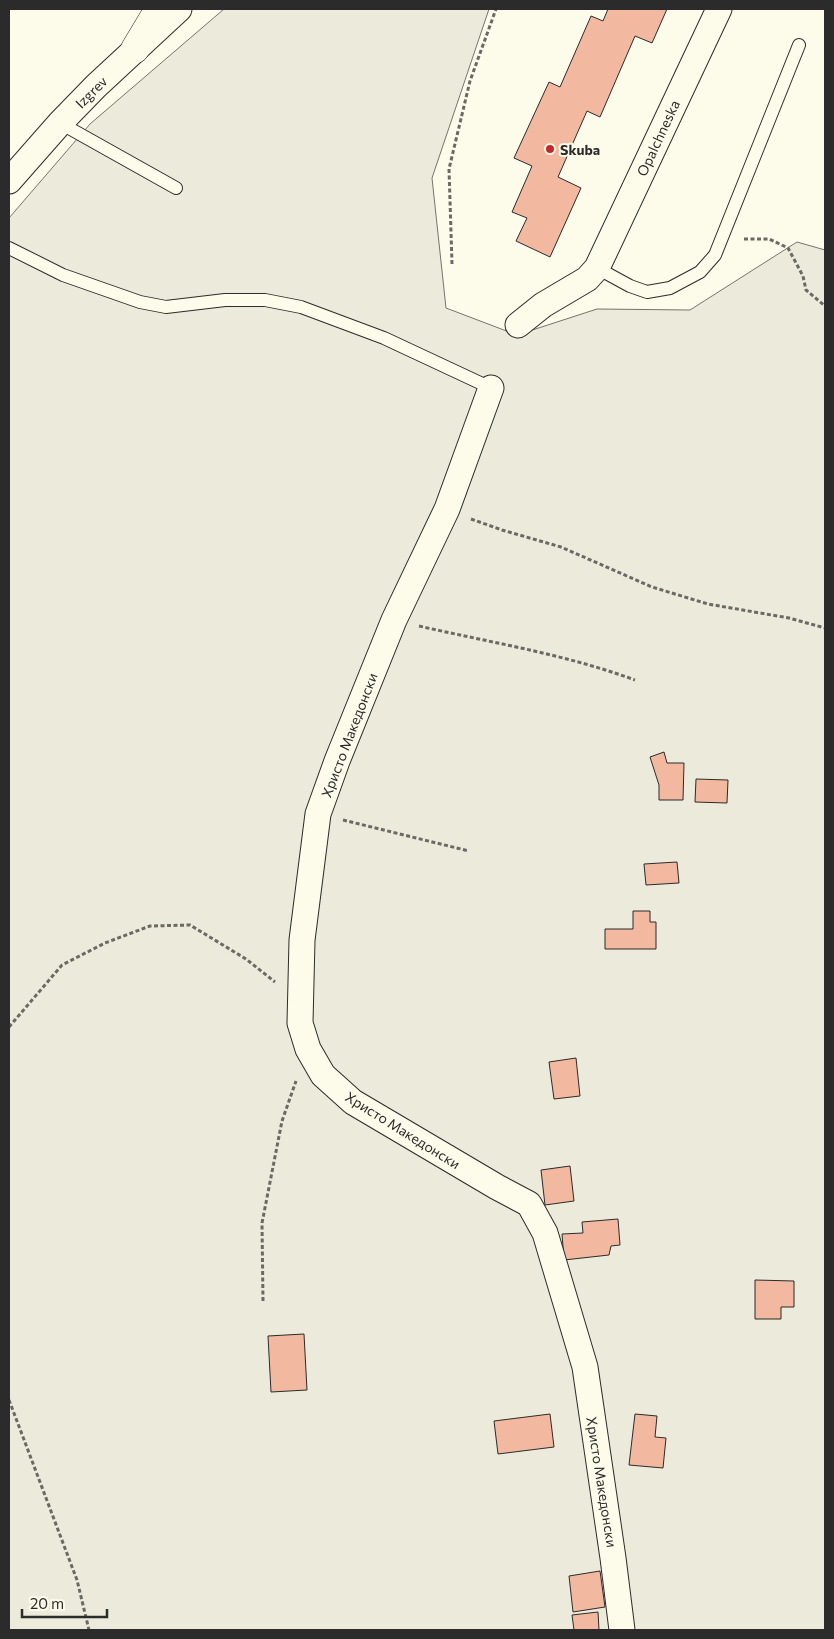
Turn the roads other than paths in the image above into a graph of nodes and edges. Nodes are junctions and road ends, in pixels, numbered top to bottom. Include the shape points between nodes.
1 (159, 9) edge
2 (179, 9) edge
3 (719, 9) edge
4 (799, 45) dead end
5 (135, 49) junction
6 (60, 123) junction
7 (9, 181) edge
8 (176, 188) dead end
9 (9, 248) edge
10 (597, 268) junction
11 (518, 325) dead end
12 (491, 388) joint
13 (622, 1630) edge

1 - 5 main road
2 - 5 street, Izgrev
3 - 10 street, Opalchneska
4 - 10 lane via 715,255 700,272 670,288 647,292
5 - 6 street, Izgrev
6 - 7 street, Izgrev
6 - 8 lane
9 - 12 lane via 63,275 140,302 166,307 225,300 265,300 301,307 384,338
10 - 11 street via 587,280 543,305
12 - 13 street, Христо Македонски via 447,509 394,620 318,814 302,940 300,1022 308,1049 323,1075 354,1102 529,1204 545,1232 584,1366

